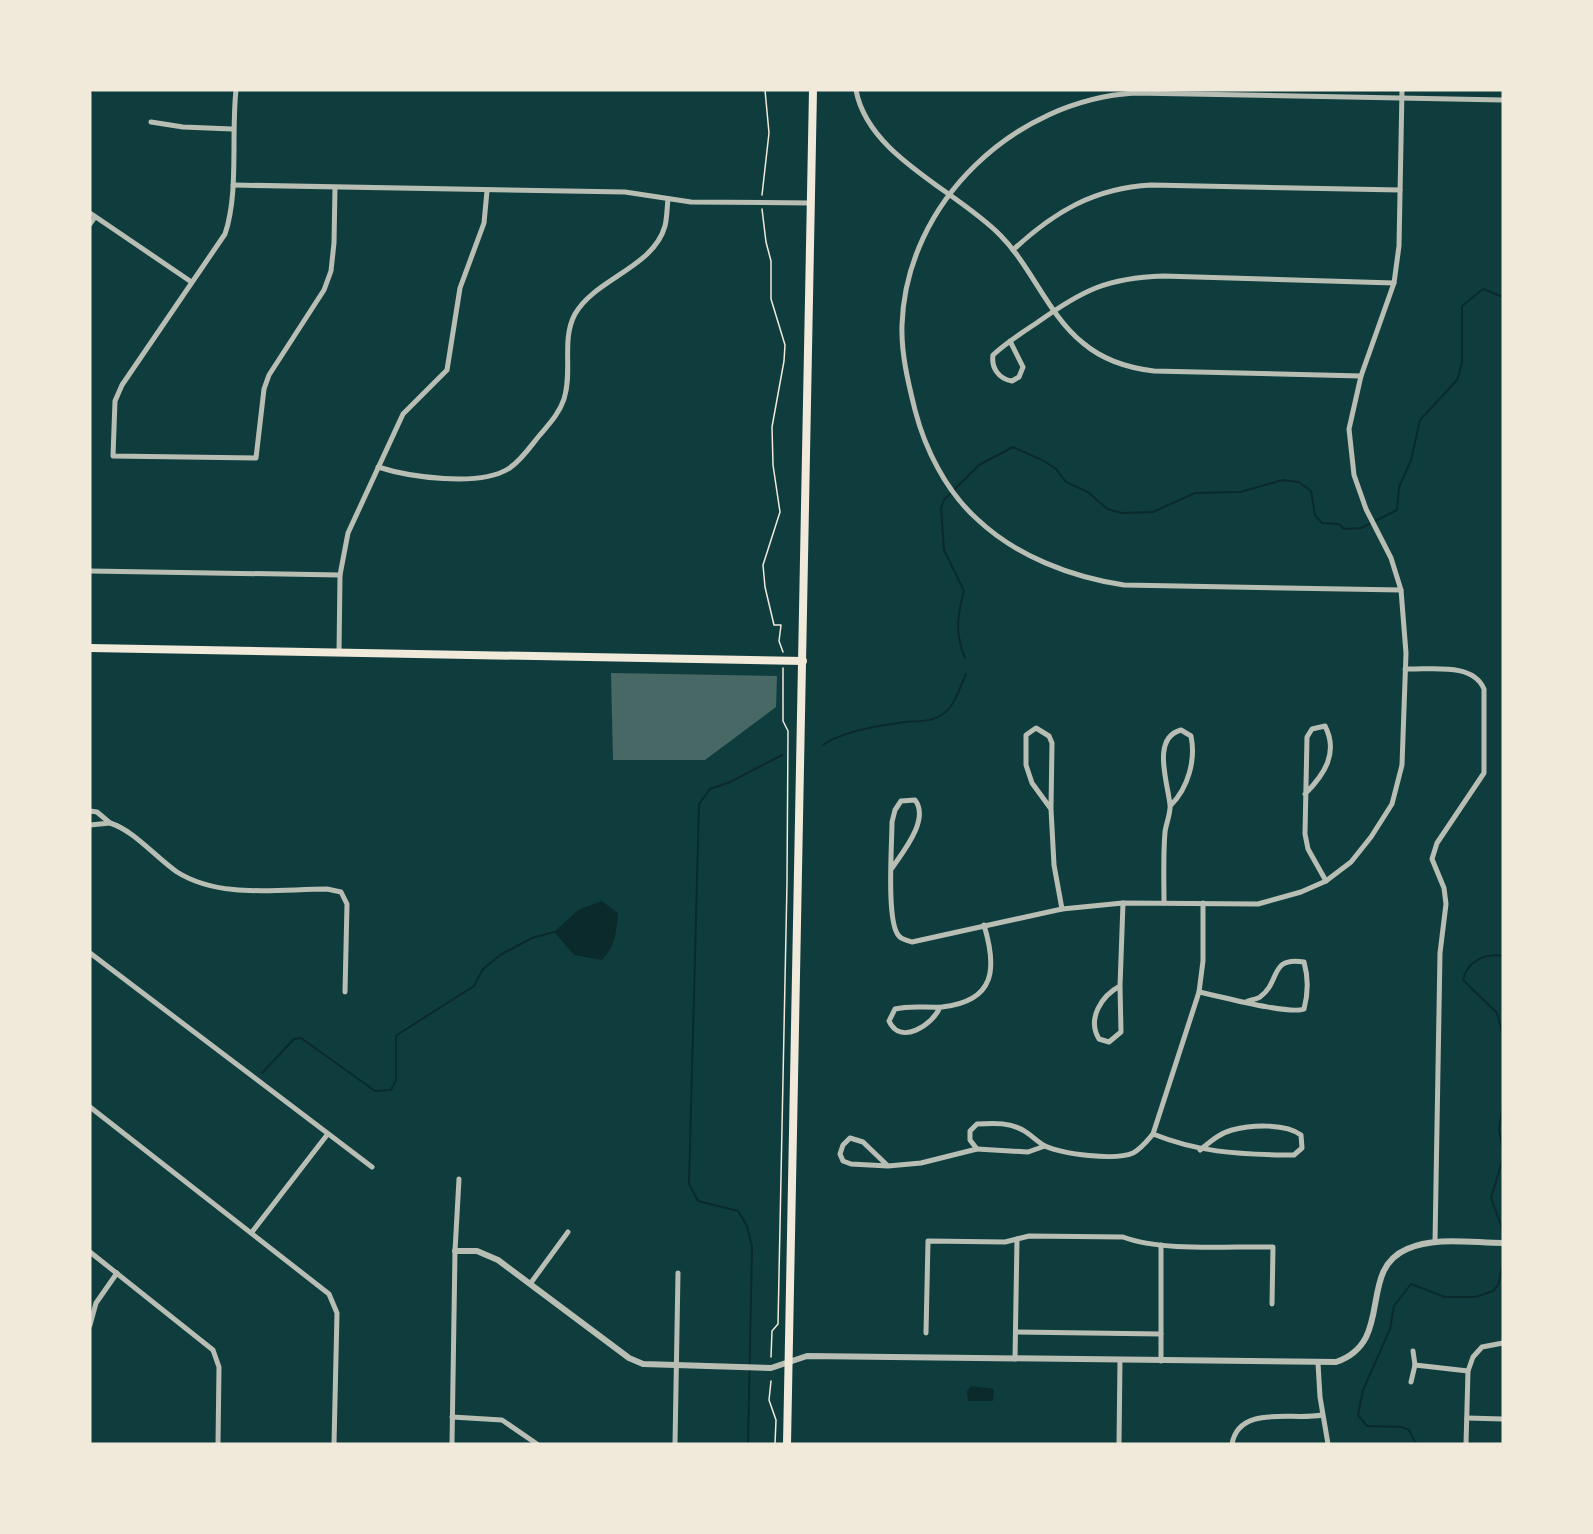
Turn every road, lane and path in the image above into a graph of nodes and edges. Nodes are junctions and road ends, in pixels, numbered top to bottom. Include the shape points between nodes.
1 (236, 90) edge
2 (765, 90) edge
3 (813, 90) edge
4 (856, 90) edge
5 (1402, 90) edge
6 (1402, 98) junction
7 (1503, 100) edge
8 (151, 122) dead end
9 (232, 129) junction
10 (233, 185) junction
11 (335, 188) junction
12 (1400, 190) junction
13 (487, 191) junction
14 (951, 193) junction
15 (668, 199) junction
16 (762, 202) junction
17 (811, 203) junction
18 (93, 215) edge
19 (90, 224) edge
20 (1013, 250) junction
21 (190, 281) junction
22 (1394, 283) junction
23 (1055, 310) junction
24 (1010, 341) junction
25 (1361, 376) junction
26 (378, 466) junction
27 (90, 571) edge
28 (340, 575) junction
29 (1401, 590) junction
30 (90, 648) edge
31 (339, 653) junction
32 (784, 661) junction
33 (803, 661) junction
34 (1405, 669) junction
35 (1305, 794) junction
36 (1170, 805) junction
37 (1051, 809) junction
38 (90, 811) edge
39 (110, 823) junction
40 (90, 825) edge
41 (892, 868) junction
42 (1326, 881) junction
43 (1123, 903) junction
44 (1164, 903) junction
45 (1203, 903) junction
46 (1062, 909) junction
47 (984, 925) junction
48 (90, 953) edge
49 (1120, 986) junction
50 (1199, 992) junction
51 (345, 993) dead end
52 (1246, 1002) junction
53 (940, 1007) junction
54 (90, 1107) edge
55 (1153, 1134) junction
56 (327, 1135) junction
57 (1045, 1146) junction
58 (977, 1149) junction
59 (1200, 1150) junction
60 (888, 1166) junction
61 (372, 1167) dead end
62 (459, 1179) dead end
63 (252, 1232) junction
64 (568, 1232) dead end
65 (1017, 1239) junction
66 (1435, 1242) junction
67 (1503, 1243) edge
68 (1161, 1245) junction
69 (455, 1251) junction
70 (90, 1252) edge
71 (117, 1273) junction
72 (678, 1274) dead end
73 (530, 1284) junction
74 (1272, 1304) dead end
75 (90, 1325) edge
76 (1016, 1332) junction
77 (926, 1333) dead end
78 (1161, 1334) junction
79 (1503, 1343) edge
80 (1413, 1351) dead end
81 (771, 1357) dead end
82 (1015, 1359) junction
83 (1120, 1360) junction
84 (1161, 1361) junction
85 (789, 1362) junction
86 (1318, 1363) junction
87 (1415, 1365) junction
88 (677, 1367) junction
89 (1468, 1371) junction
90 (771, 1381) dead end
91 (1411, 1382) dead end
92 (1322, 1415) junction
93 (452, 1417) junction
94 (1467, 1418) junction
95 (1503, 1419) edge
96 (218, 1444) edge
97 (334, 1444) edge
98 (452, 1444) edge
99 (537, 1444) edge
100 (675, 1444) edge
101 (775, 1444) edge
102 (787, 1444) edge
103 (1119, 1444) edge
104 (1232, 1444) edge
105 (1328, 1444) edge
106 (1466, 1444) edge

1 - 9 street
2 - 16 path via 768,141
3 - 17 main road
4 - 14 street via 865,117 879,138
5 - 6 street
6 - 7 street
6 - 12 street
6 - 14 street via 1150,92 1095,98 1069,105 1017,130 969,168
8 - 9 street
9 - 10 street
10 - 11 street
10 - 21 street via 225,234
11 - 13 street
11 - 21 street via 331,271 324,290 269,375 256,458 113,456 115,401 122,385
12 - 20 street via 1125,187 1082,199 1061,210
12 - 22 street
13 - 15 street via 625,192
13 - 26 street via 484,223 460,288 447,370 403,414
14 - 20 street
14 - 29 street via 926,233 915,260 902,325 907,383 919,430 951,487 976,519 1015,547 1095,581 1140,587
15 - 16 street
15 - 26 street via 665,227 657,242 590,295 576,313 567,347 568,380 558,413 508,469 492,476 464,478 419,475
16 - 17 street
16 - 32 path via 771,261 771,299 785,345 772,427 772,465 780,512 763,571 774,625 781,625 779,641
17 - 33 main road
18 - 19 street
18 - 21 street
20 - 23 street
22 - 23 street via 1141,277 1089,289
22 - 25 street
23 - 24 street
23 - 25 street via 1081,342 1102,357 1127,366
24 - 24 street via 992,360 1002,378 1012,381 1019,377 1023,367
25 - 29 street via 1348,429 1354,476
26 - 28 street via 348,533
27 - 28 street
28 - 31 street
29 - 34 street
30 - 31 main road
31 - 32 main road
32 - 33 main road
32 - 81 path via 783,721 788,731 787,883 778,1324 772,1331
33 - 85 main road
34 - 42 street via 1402,765 1392,804 1351,862
34 - 66 street via 1467,671 1480,677 1485,689 1484,773 1437,843 1432,858 1446,904 1441,943
35 - 35 street via 1307,737 1312,729 1325,726 1332,745 1330,755 1319,780
35 - 42 street via 1308,849
36 - 36 street via 1165,742 1173,732 1181,730 1191,736 1190,769 1185,786
36 - 44 street via 1164,847
37 - 37 street via 1032,783 1026,765 1026,735 1036,728 1049,736 1052,743
37 - 46 street via 1054,865
38 - 39 street
39 - 40 street
39 - 51 street via 176,871 214,889 341,892 347,904
41 - 41 street via 895,810 901,801 915,800 920,818
41 - 47 street via 890,912 899,937 912,942
42 - 45 street via 1258,904
43 - 44 street
43 - 46 street
43 - 49 street
44 - 45 street
45 - 50 street
46 - 47 street
47 - 53 street via 992,956 988,981 972,997
48 - 56 street
49 - 49 street via 1101,1001 1095,1023 1099,1040 1109,1042 1121,1032
50 - 52 street
50 - 55 street
52 - 52 street via 1304,1009 1304,962 1283,962 1261,996
53 - 53 street via 895,1009 889,1021 898,1033 912,1031 934,1018
54 - 63 street
55 - 57 street via 1136,1152 1126,1156 1081,1154
55 - 59 street
56 - 61 street
56 - 63 street
57 - 58 street via 1028,1152
57 - 58 street via 1007,1123 991,1123 977,1124 970,1131 970,1140
58 - 60 street via 921,1163
59 - 59 street via 1294,1155 1302,1148 1301,1135 1292,1128 1281,1127 1232,1130
60 - 60 street via 863,1142 850,1138 843,1145 843,1161
62 - 69 street
63 - 97 street via 329,1294 337,1313
64 - 73 street
65 - 68 street via 1123,1237
65 - 76 street
65 - 77 street via 927,1241
66 - 67 street
66 - 86 street via 1394,1255 1378,1286 1373,1326 1364,1343 1350,1357
68 - 74 street via 1273,1247
68 - 78 street
69 - 73 street via 488,1254
69 - 93 street
70 - 71 street
71 - 75 street via 96,1303
71 - 96 street via 202,1339 216,1356
72 - 88 street
73 - 88 street via 629,1358 655,1367
76 - 78 street
76 - 82 street
78 - 84 street
79 - 89 street via 1488,1345 1477,1352
80 - 87 street
82 - 83 street
82 - 85 street via 807,1356
83 - 84 street
83 - 103 street
84 - 86 street
85 - 88 street via 771,1368
85 - 102 main road
86 - 92 street
87 - 89 street
87 - 91 street
88 - 100 street
89 - 94 street
90 - 101 path via 769,1400 776,1420
92 - 104 street via 1262,1417 1246,1422 1235,1433
92 - 105 street
93 - 98 street
93 - 99 street via 502,1420
94 - 95 street
94 - 106 street

